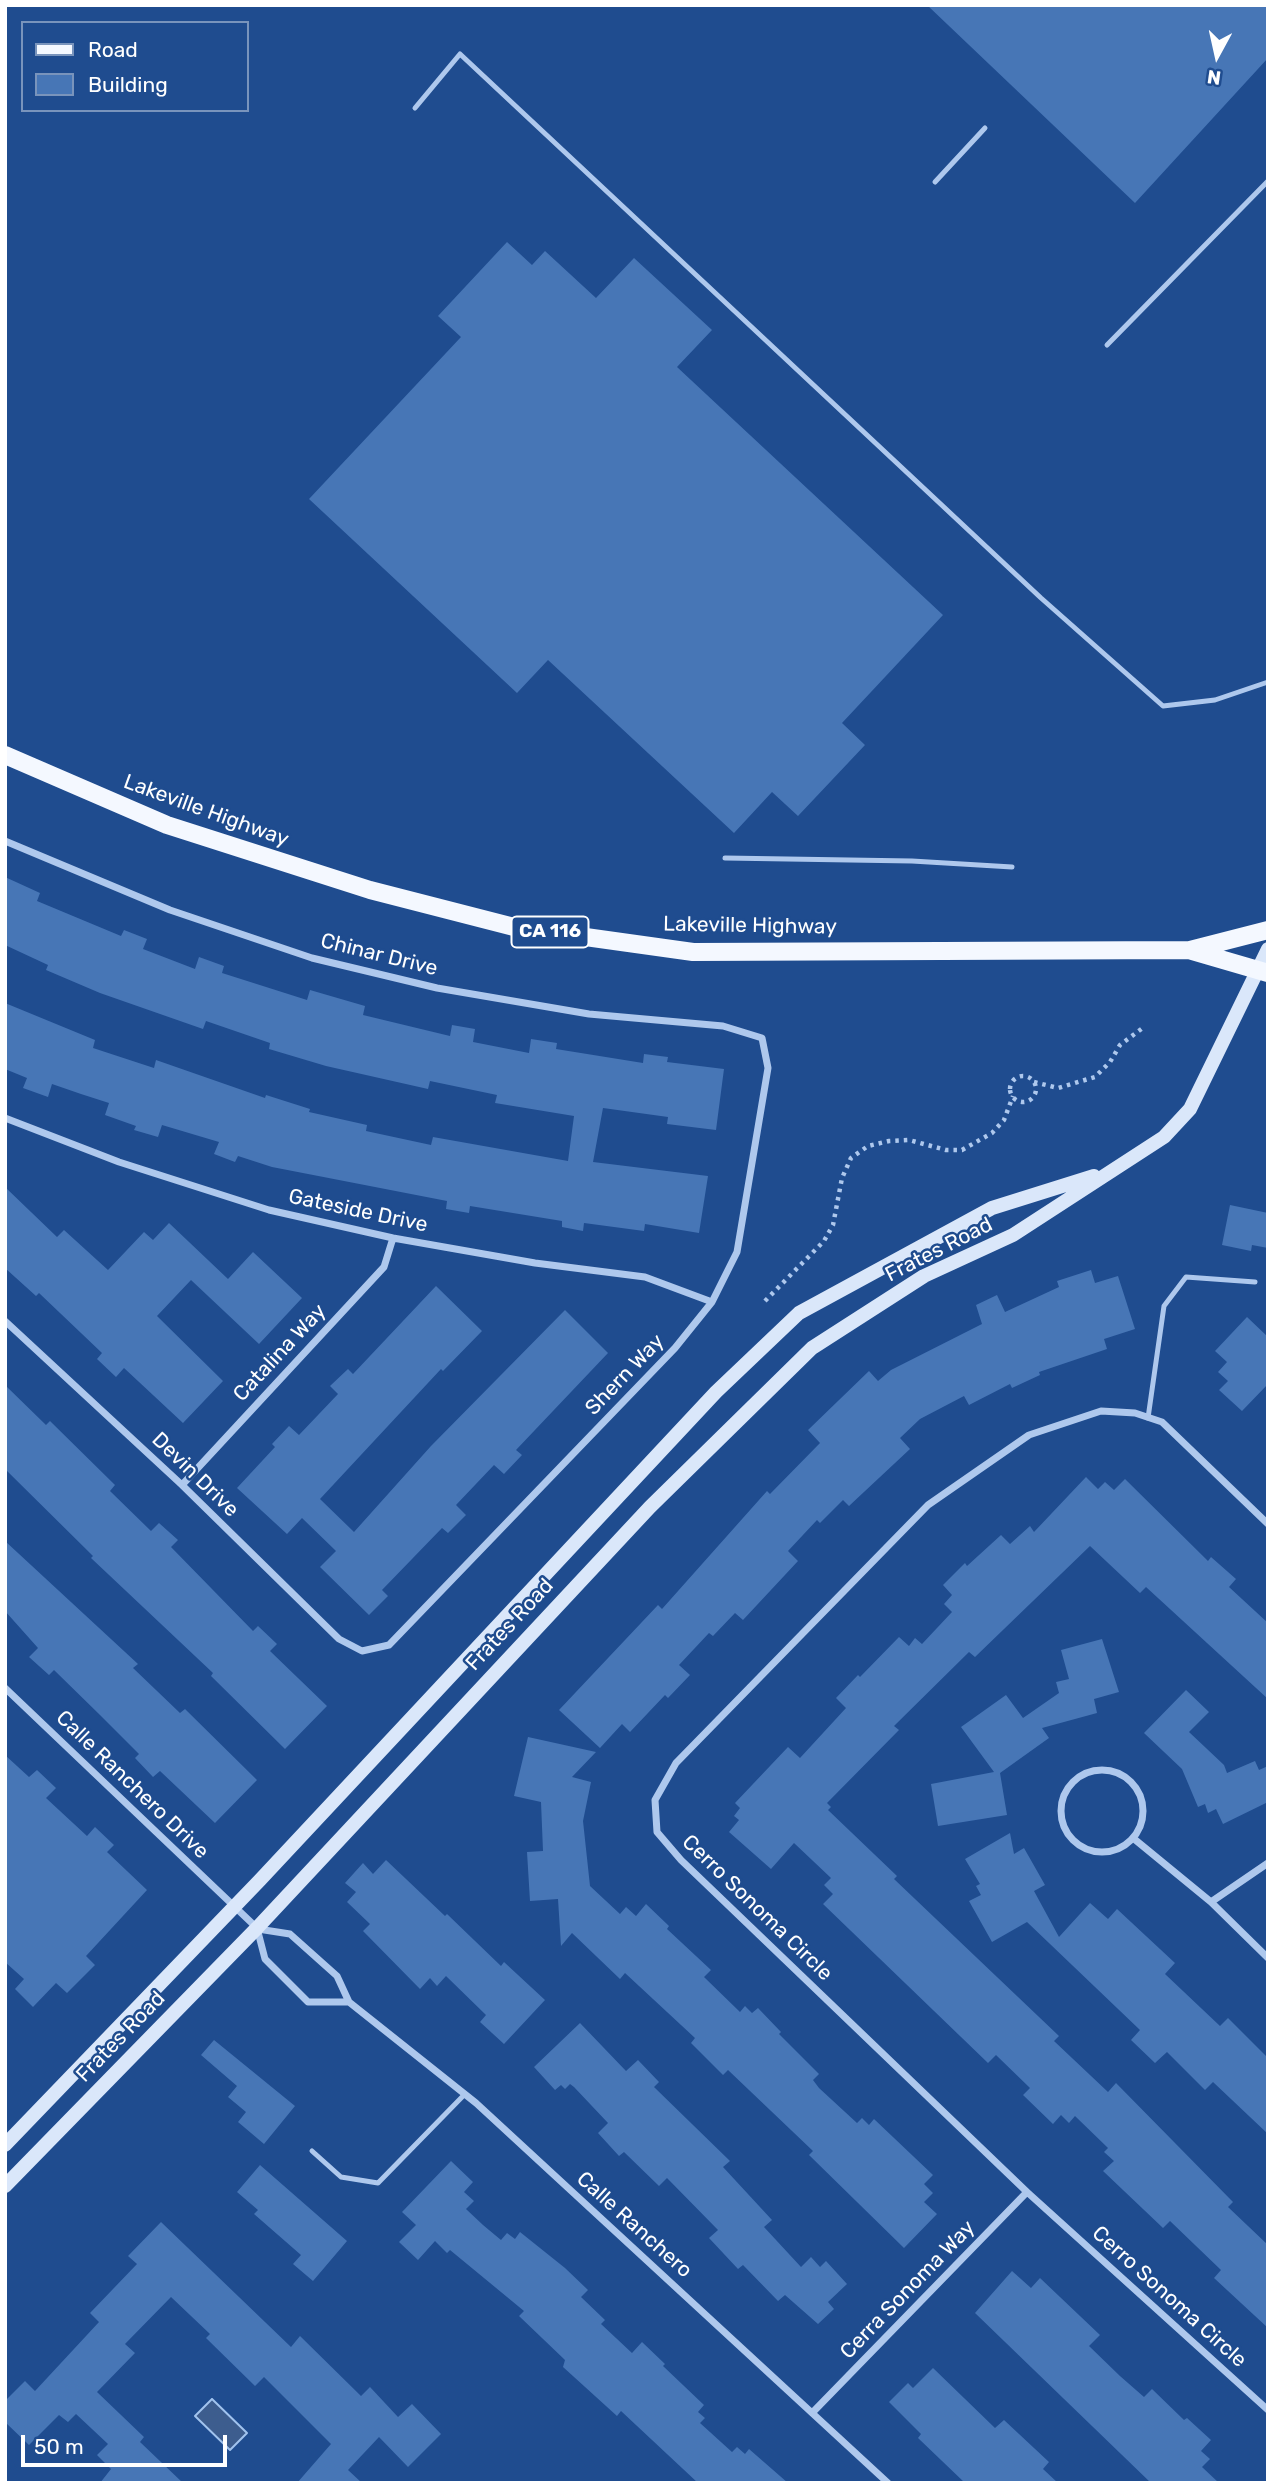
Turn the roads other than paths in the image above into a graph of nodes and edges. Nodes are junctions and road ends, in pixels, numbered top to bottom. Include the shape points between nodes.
1 (415, 108) dead end
2 (985, 128) dead end
3 (936, 181) dead end
4 (1268, 181) edge
5 (1107, 345) dead end
6 (1268, 682) edge
7 (5, 755) edge
8 (5, 841) edge
9 (725, 858) dead end
10 (1012, 867) dead end
11 (1268, 930) edge
12 (1268, 949) edge
13 (1189, 950) junction
14 (1263, 973) edge
15 (762, 1038) joint
16 (5, 1118) edge
17 (1108, 1171) junction
18 (393, 1238) junction
19 (1255, 1282) dead end
20 (712, 1302) junction
21 (5, 1321) edge
22 (1149, 1418) junction
23 (182, 1485) junction
24 (1268, 1524) edge
25 (362, 1651) joint
26 (5, 1688) edge
27 (1133, 1838) junction
28 (1268, 1863) edge
29 (1211, 1902) junction
30 (234, 1907) junction
31 (257, 1928) junction
32 (1268, 1958) edge
33 (349, 2002) junction
34 (464, 2095) junction
35 (5, 2145) edge
36 (312, 2151) dead end
37 (5, 2186) edge
38 (1027, 2192) junction
39 (1268, 2410) edge
40 (813, 2412) junction
41 (888, 2483) edge

1 - 6 lane via 460,54 1041,598 1163,706 1215,699
2 - 3 lane
4 - 5 lane
7 - 13 main road, Lakeville Highway / CA 116 via 167,825 370,890 514,927 693,952
8 - 15 street, Chinar Drive via 170,910 312,958 437,988 589,1014 723,1026
9 - 10 lane
11 - 13 main road, Lakeville Highway / CA 116
12 - 14 street, Frates Road
13 - 14 main road, Lakeville Highway / CA 116
14 - 17 street, Frates Road via 1190,1109 1164,1138
15 - 20 street, Shern Way via 768,1068 737,1252
16 - 18 street, Gateside Drive via 120,1162 269,1210
17 - 30 street, Frates Road via 992,1208 799,1313 716,1392
17 - 31 street, Frates Road via 1013,1235 924,1276 812,1348 650,1507
18 - 20 street, Gateside Drive via 645,1277
18 - 23 street, Catalina Way via 384,1267
19 - 22 lane via 1186,1277 1164,1306
20 - 25 street, Shern Way via 675,1349 389,1645
21 - 23 street, Devin Drive
22 - 24 street, Cerro Sonoma Circle via 1162,1422
22 - 38 street, Cerro Sonoma Circle via 1101,1411 1029,1435 928,1505 676,1763 655,1800 657,1832 681,1860
23 - 25 street, Devin Drive via 339,1639
26 - 30 street, Calle Ranchero Drive
27 - 27 street via 1140,1828 1143,1803 1130,1781 1120,1774 1095,1770 1072,1782 1060,1805 1061,1819 1074,1842 1084,1849 1111,1852
27 - 29 street
28 - 29 street
29 - 32 street
30 - 31 street
30 - 35 street, Frates Road
31 - 33 street, Calle Ranchero via 290,1934 337,1976
31 - 33 street via 265,1959 308,2002
31 - 37 street, Frates Road
33 - 34 street, Calle Ranchero
34 - 36 lane via 378,2183 341,2177
34 - 40 street, Calle Ranchero
38 - 39 street, Cerro Sonoma Circle
38 - 40 street, Cerra Sonoma Way
40 - 41 street, Calle Ranchero

